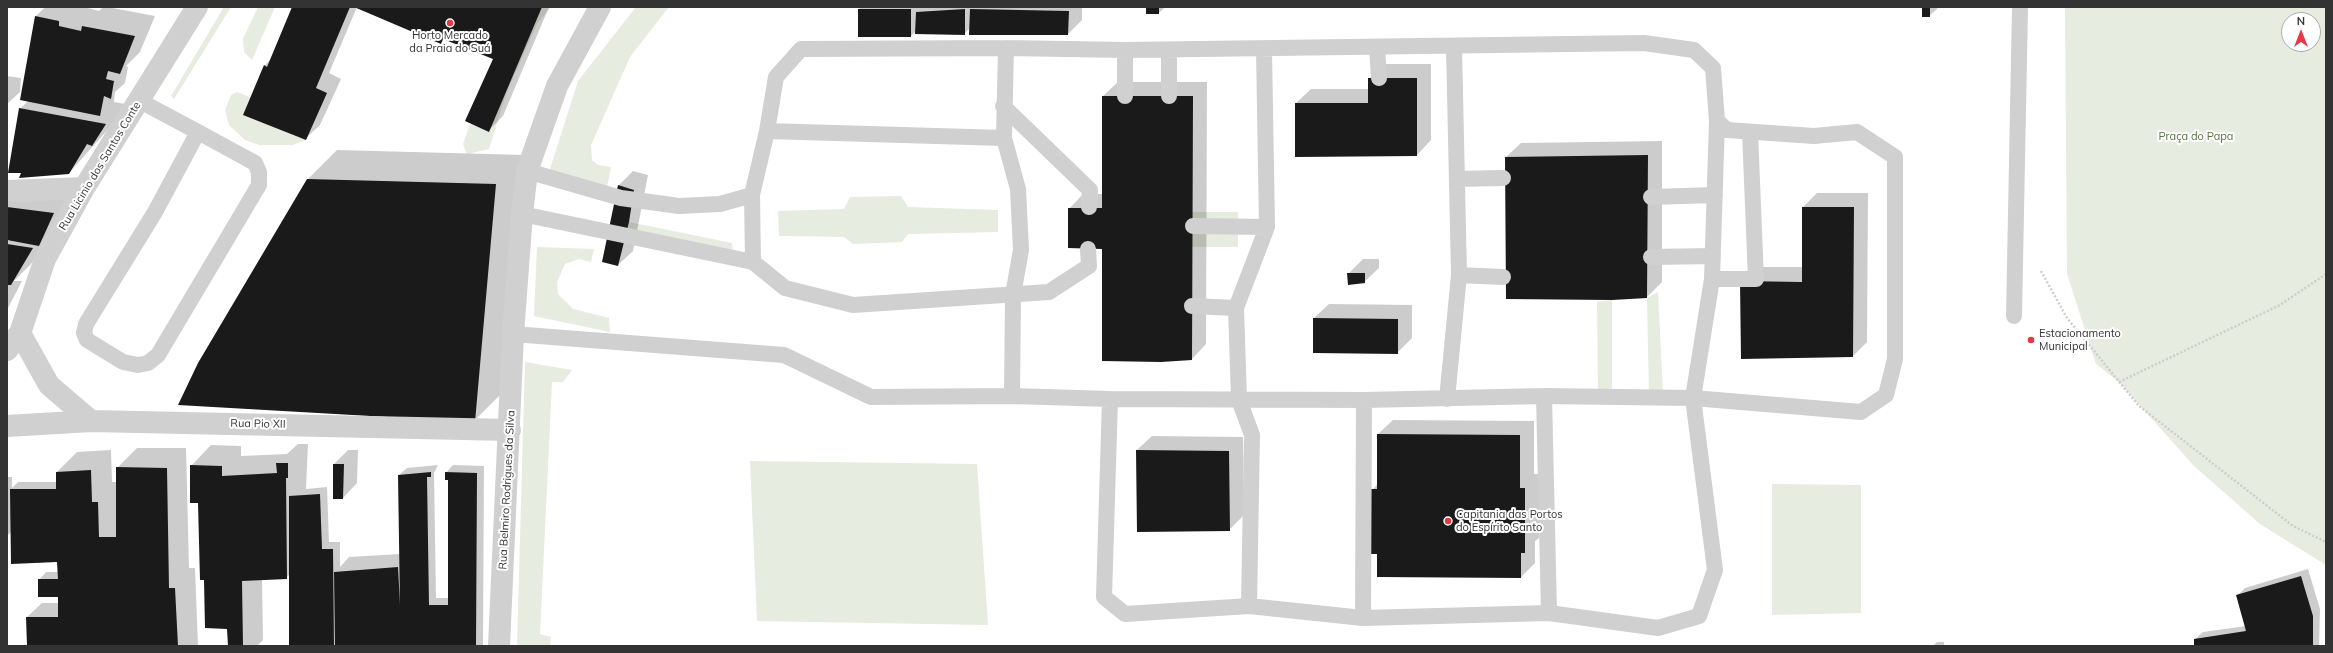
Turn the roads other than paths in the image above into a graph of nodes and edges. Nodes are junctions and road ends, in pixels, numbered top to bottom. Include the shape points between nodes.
1 (197, 7) edge
2 (600, 7) edge
3 (2020, 7) edge
4 (1454, 46) junction
5 (1377, 47) junction
6 (1006, 48) junction
7 (1264, 49) junction
8 (1125, 50) junction
9 (1168, 50) junction
10 (1379, 78) dead end
11 (1125, 96) dead end
12 (1169, 96) dead end
13 (140, 102) junction
14 (1003, 106) junction
15 (1717, 121) junction
16 (767, 131) junction
17 (198, 132) junction
18 (1750, 132) junction
19 (1004, 138) junction
20 (527, 171) junction
21 (1457, 178) junction
22 (1503, 178) dead end
23 (84, 188) junction
24 (7, 191) edge
25 (752, 195) junction
26 (1715, 195) junction
27 (1651, 197) dead end
28 (1089, 207) dead end
29 (522, 214) junction
30 (1193, 226) dead end
31 (1267, 227) junction
32 (1088, 249) dead end
33 (1713, 256) junction
34 (1651, 257) dead end
35 (753, 262) junction
36 (1459, 275) junction
37 (1503, 277) dead end
38 (1712, 279) junction
39 (1013, 295) junction
40 (1192, 306) dead end
41 (1236, 308) junction
42 (2014, 316) dead end
43 (20, 333) junction
44 (513, 334) junction
45 (7, 350) edge
46 (1012, 396) junction
47 (1544, 396) junction
48 (1693, 398) junction
49 (1110, 399) junction
50 (1447, 399) junction
51 (1239, 400) junction
52 (1364, 400) junction
53 (91, 421) junction
54 (7, 426) edge
55 (510, 430) junction
56 (1248, 606) junction
57 (1549, 612) junction
58 (1363, 618) junction
59 (499, 646) edge

1 - 13 street, Rua Licinio dos Santos Conte
2 - 20 street, Rua Belmiro Rodrigues da Silva via 557,86
3 - 42 lane
4 - 5 lane
4 - 15 lane via 1644,43 1694,50 1713,68
4 - 21 lane
5 - 7 lane
5 - 10 lane
6 - 8 lane
6 - 14 lane
6 - 16 lane via 801,49 776,77
7 - 9 lane
7 - 31 lane
8 - 9 lane
8 - 11 lane
9 - 12 lane
13 - 17 lane
13 - 23 street, Rua Licinio dos Santos Conte
14 - 19 lane
14 - 28 lane via 1090,190
15 - 18 lane via 1727,130
15 - 26 lane
16 - 19 lane
16 - 25 lane
17 - 17 lane via 155,212 86,324 84,333 87,340 123,362 138,365 148,363 158,355 259,185 259,172 255,163
18 - 38 lane via 1756,279
18 - 48 lane via 1814,136 1857,132 1895,157 1895,359 1886,395 1861,412
19 - 39 lane via 1018,189 1020,250
20 - 25 lane via 621,198 678,206 720,204
20 - 29 street, Rua Belmiro Rodrigues da Silva
21 - 22 lane
21 - 36 lane
23 - 24 street
23 - 43 street, Rua Licinio dos Santos Conte via 45,259
25 - 35 lane
26 - 27 lane
26 - 33 lane
29 - 35 lane
29 - 44 street, Rua Belmiro Rodrigues da Silva
30 - 31 lane
31 - 41 lane
32 - 39 lane via 1089,266 1049,292
33 - 34 lane
33 - 38 lane
35 - 39 lane via 785,288 853,305
36 - 37 lane
36 - 50 lane
38 - 48 lane
39 - 46 lane
40 - 41 lane
41 - 51 lane
43 - 45 street, Rua Licinio dos Santos Conte
43 - 53 street via 50,385
44 - 46 lane via 784,355 872,398
44 - 55 street, Rua Belmiro Rodrigues da Silva
46 - 49 lane
47 - 48 lane
47 - 50 lane
47 - 57 lane
48 - 57 lane via 1715,570 1699,616 1658,628
49 - 51 lane
49 - 56 lane via 1104,597 1125,614
50 - 52 lane
51 - 52 lane
51 - 56 lane via 1252,435
52 - 58 lane
53 - 54 street, Rua Pio XII
53 - 55 street, Rua Pio XII
55 - 59 street, Rua Belmiro Rodrigues da Silva
56 - 58 lane
57 - 58 lane

